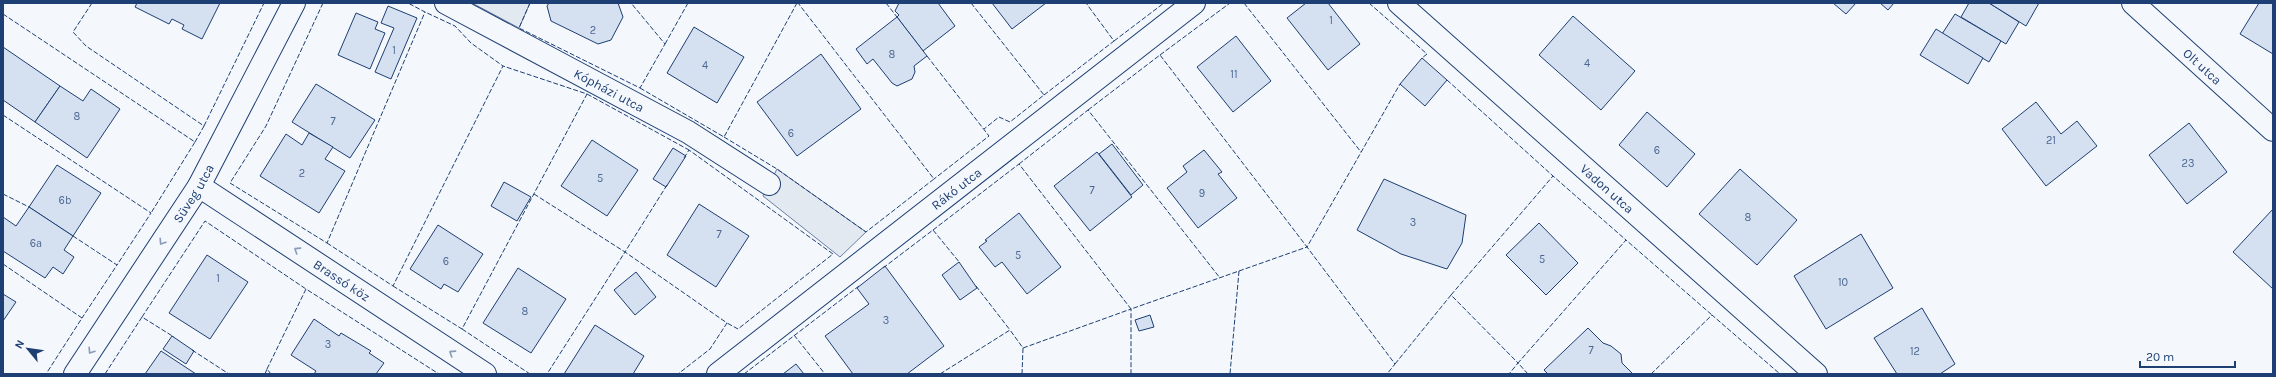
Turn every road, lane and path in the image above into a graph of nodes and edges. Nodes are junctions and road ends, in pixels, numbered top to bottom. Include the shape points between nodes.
1 (294, 3) edge
2 (446, 3) edge
3 (1194, 3) edge
4 (1399, 3) edge
5 (2133, 3) edge
6 (2273, 130) edge
7 (769, 184) dead end
8 (199, 186) junction
9 (76, 374) edge
10 (485, 374) edge
11 (718, 374) edge
12 (1816, 374) edge

1 - 8 street, Süveg utca
2 - 7 street, Kópházi utca via 688,132
3 - 11 street, Rákó utca
4 - 12 street, Vadon utca
5 - 6 street, Olt utca
8 -> 9 street, Süveg utca
10 -> 8 street, Brassó köz

